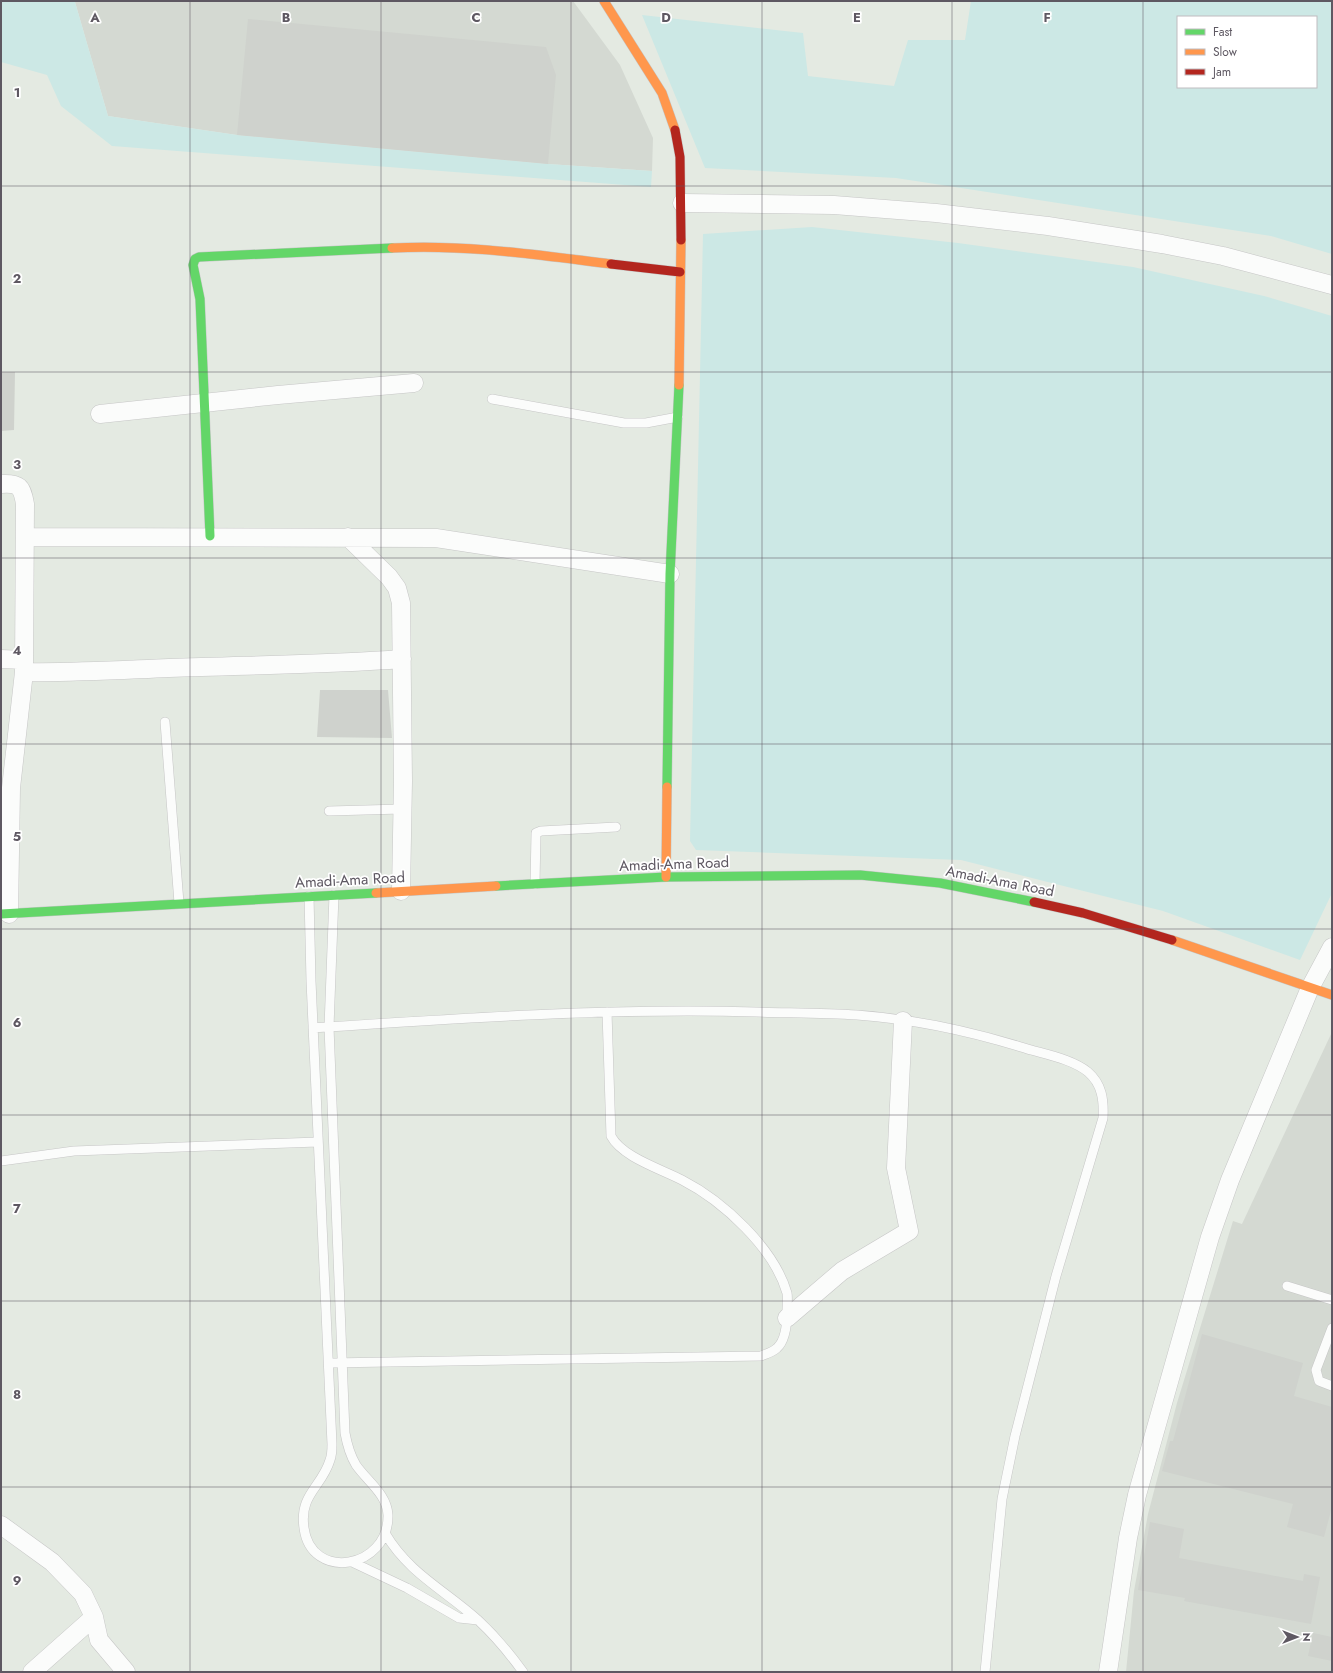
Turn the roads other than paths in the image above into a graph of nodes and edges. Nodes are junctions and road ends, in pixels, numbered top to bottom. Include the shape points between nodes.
1 (604, 1) edge
2 (682, 203) junction
3 (680, 272) junction
4 (1332, 285) edge
5 (414, 383) dead end
6 (492, 399) dead end
7 (203, 403) junction
8 (100, 414) dead end
9 (678, 416) junction
10 (1, 484) edge
11 (210, 536) junction
12 (25, 537) junction
13 (348, 537) junction
14 (670, 574) junction
15 (1, 659) edge
16 (402, 659) junction
17 (24, 666) junction
18 (165, 722) dead end
19 (402, 809) junction
20 (330, 811) dead end
21 (6, 817) edge
22 (616, 827) dead end
23 (666, 877) junction
24 (535, 884) junction
25 (401, 891) junction
26 (334, 895) junction
27 (309, 896) junction
28 (179, 903) junction
29 (5, 914) edge
30 (1332, 947) edge
31 (1310, 988) junction
32 (1332, 996) edge
33 (607, 1012) junction
34 (903, 1021) junction
35 (329, 1026) junction
36 (313, 1028) junction
37 (318, 1142) junction
38 (1, 1161) edge
39 (1287, 1286) dead end
40 (1332, 1300) edge
41 (787, 1318) junction
42 (1332, 1328) edge
43 (342, 1362) junction
44 (329, 1363) junction
45 (1332, 1386) edge
46 (1, 1525) edge
47 (385, 1533) junction
48 (352, 1562) junction
49 (94, 1617) junction
50 (478, 1620) junction
51 (32, 1672) edge
52 (126, 1672) edge
53 (523, 1672) edge
54 (985, 1672) edge
55 (1108, 1672) edge

1 - 2 street via 662,93 677,134
2 - 3 street
2 - 4 street via 834,205 1048,226 1223,256
3 - 7 street via 479,248 432,246 199,256 193,265 200,299
3 - 9 street
5 - 7 street
6 - 9 lane via 624,423 646,423
7 - 8 street
7 - 11 street
9 - 14 street
10 - 12 street via 12,483 19,486 23,493
11 - 12 street
11 - 13 street
12 - 17 street
13 - 14 street via 436,538
13 - 16 street via 397,588 401,603
14 - 23 street
15 - 17 street
16 - 17 street via 347,664 60,673
16 - 19 street
17 - 21 street
18 - 28 lane
19 - 20 lane
19 - 25 street
21 - 29 street
22 - 24 lane via 536,833
23 - 24 street, Amadi-Ama Road
23 - 31 street, Amadi-Ama Road via 860,875 940,883 1083,913 1167,938
24 - 25 street, Amadi-Ama Road
25 - 26 street, Amadi-Ama Road
26 - 27 street, Amadi-Ama Road
26 - 35 lane
27 - 28 street, Amadi-Ama Road
27 - 36 lane
28 - 29 street, Amadi-Ama Road
30 - 31 street
31 - 32 street, Amadi-Ama Road
31 - 55 street via 1230,1180 1210,1237 1137,1495 1126,1545
33 - 34 lane via 688,1010 859,1015
33 - 35 lane via 555,1012
33 - 41 lane via 612,1136 615,1144 625,1152 684,1180 718,1204 750,1232 778,1270 787,1294
34 - 41 street via 896,1168 909,1231 842,1271
34 - 54 lane via 940,1027 1070,1062 1087,1071 1094,1079 1101,1090 1104,1104 1103,1118 1056,1276 1015,1436 1000,1515
35 - 36 lane
35 - 43 lane
36 - 37 lane
37 - 38 lane via 74,1151
37 - 44 lane
39 - 40 lane
41 - 43 lane via 783,1338 777,1348 761,1356
42 - 45 lane via 1316,1370 1319,1381
43 - 44 lane
43 - 47 lane via 345,1433 348,1446 355,1463 384,1499 388,1514
44 - 48 lane via 331,1459 305,1502 304,1530 307,1541 314,1551 327,1560 342,1564
46 - 49 street via 52,1562 83,1594
47 - 48 lane via 381,1543 370,1554
47 - 50 lane via 395,1551 406,1562
48 - 50 lane via 407,1588 460,1618
49 - 51 street
49 - 52 street via 99,1640
50 - 53 lane

